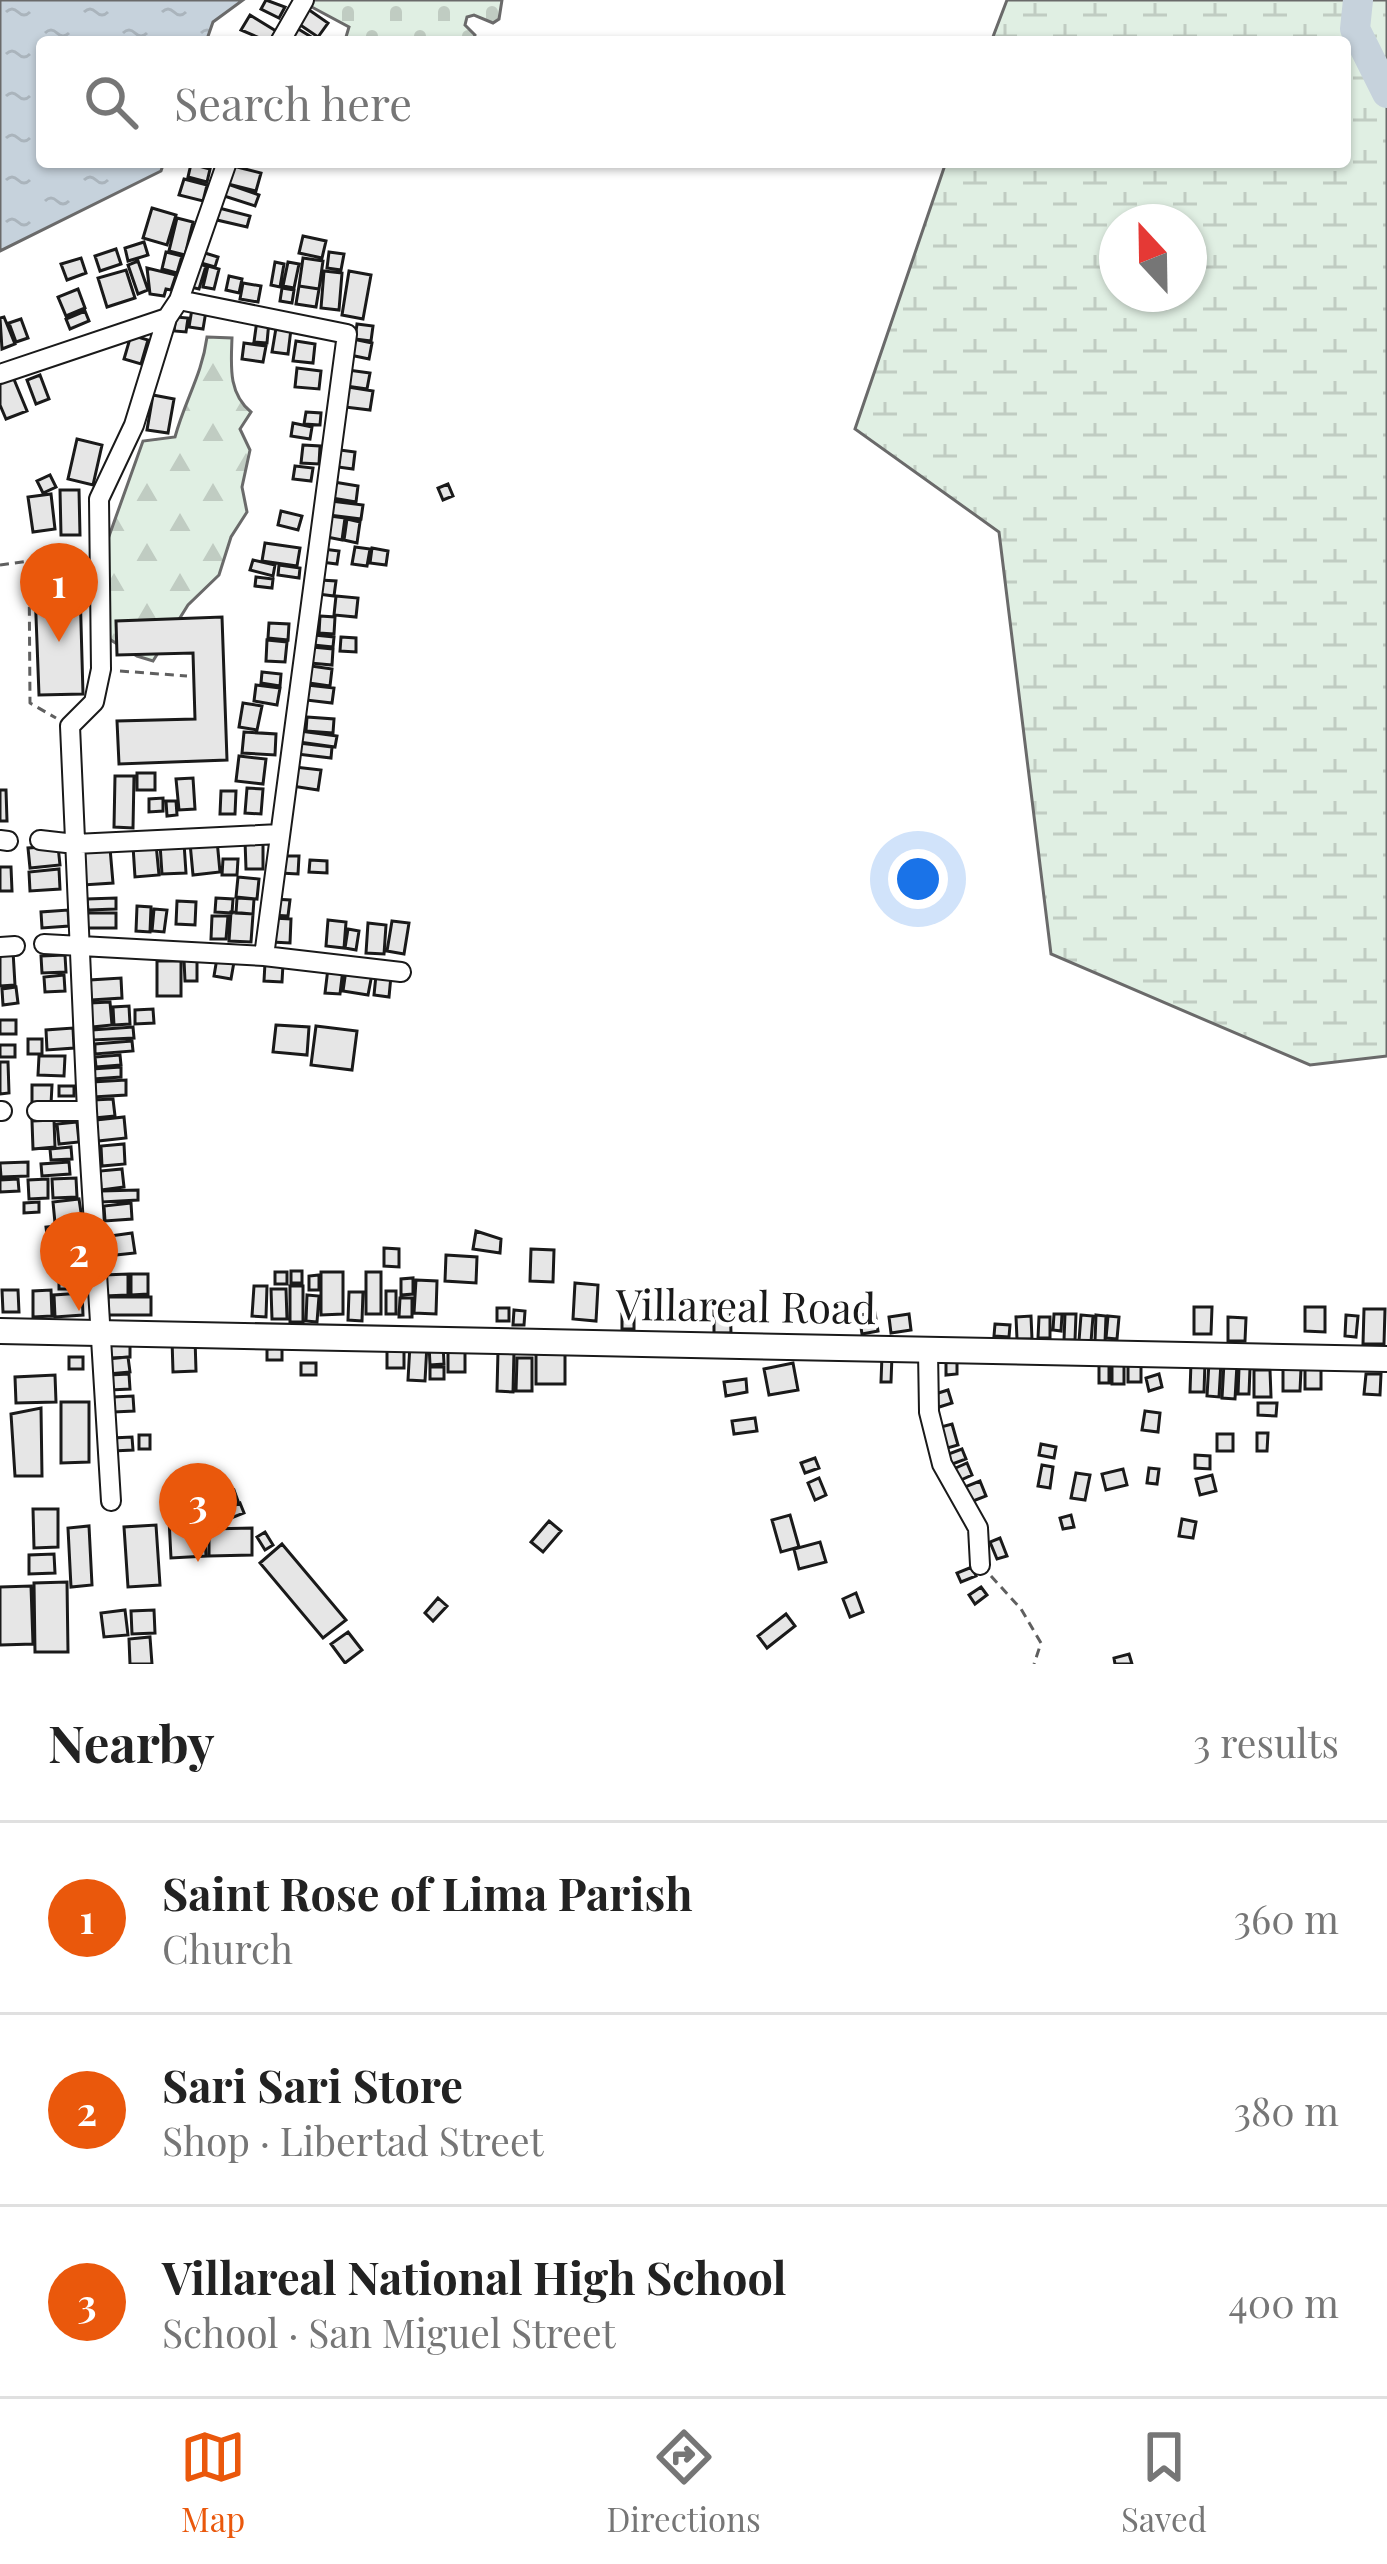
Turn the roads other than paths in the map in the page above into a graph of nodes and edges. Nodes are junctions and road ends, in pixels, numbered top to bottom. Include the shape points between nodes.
1 (304, 0) edge
2 (283, 36) edge
3 (225, 168) edge
4 (179, 300) junction
5 (167, 318) junction
6 (0, 374) edge
7 (280, 833) junction
8 (40, 840) dead end
9 (75, 844) junction
10 (44, 944) dead end
11 (80, 944) junction
12 (264, 956) junction
13 (401, 972) dead end
14 (37, 1111) dead end
15 (87, 1112) junction
16 (0, 1330) edge
17 (104, 1334) junction
18 (928, 1351) junction
19 (1387, 1359) edge
20 (111, 1501) dead end
21 (980, 1565) road end

1 - 2 street
3 - 4 street
4 - 5 street
4 - 7 street via 347,334
5 - 6 street
5 - 9 street via 134,425 99,499 100,669 94,702 70,726
7 - 9 street
7 - 12 street
8 - 9 street
9 - 11 street
10 - 11 street
11 - 12 street
11 - 15 street
12 - 13 street
14 - 15 street
15 - 17 street
16 - 17 main road, Villareal Road
17 - 18 main road, Villareal Road
17 - 20 street
18 - 19 main road, Villareal Road
18 - 21 street via 929,1412 943,1464 978,1528

